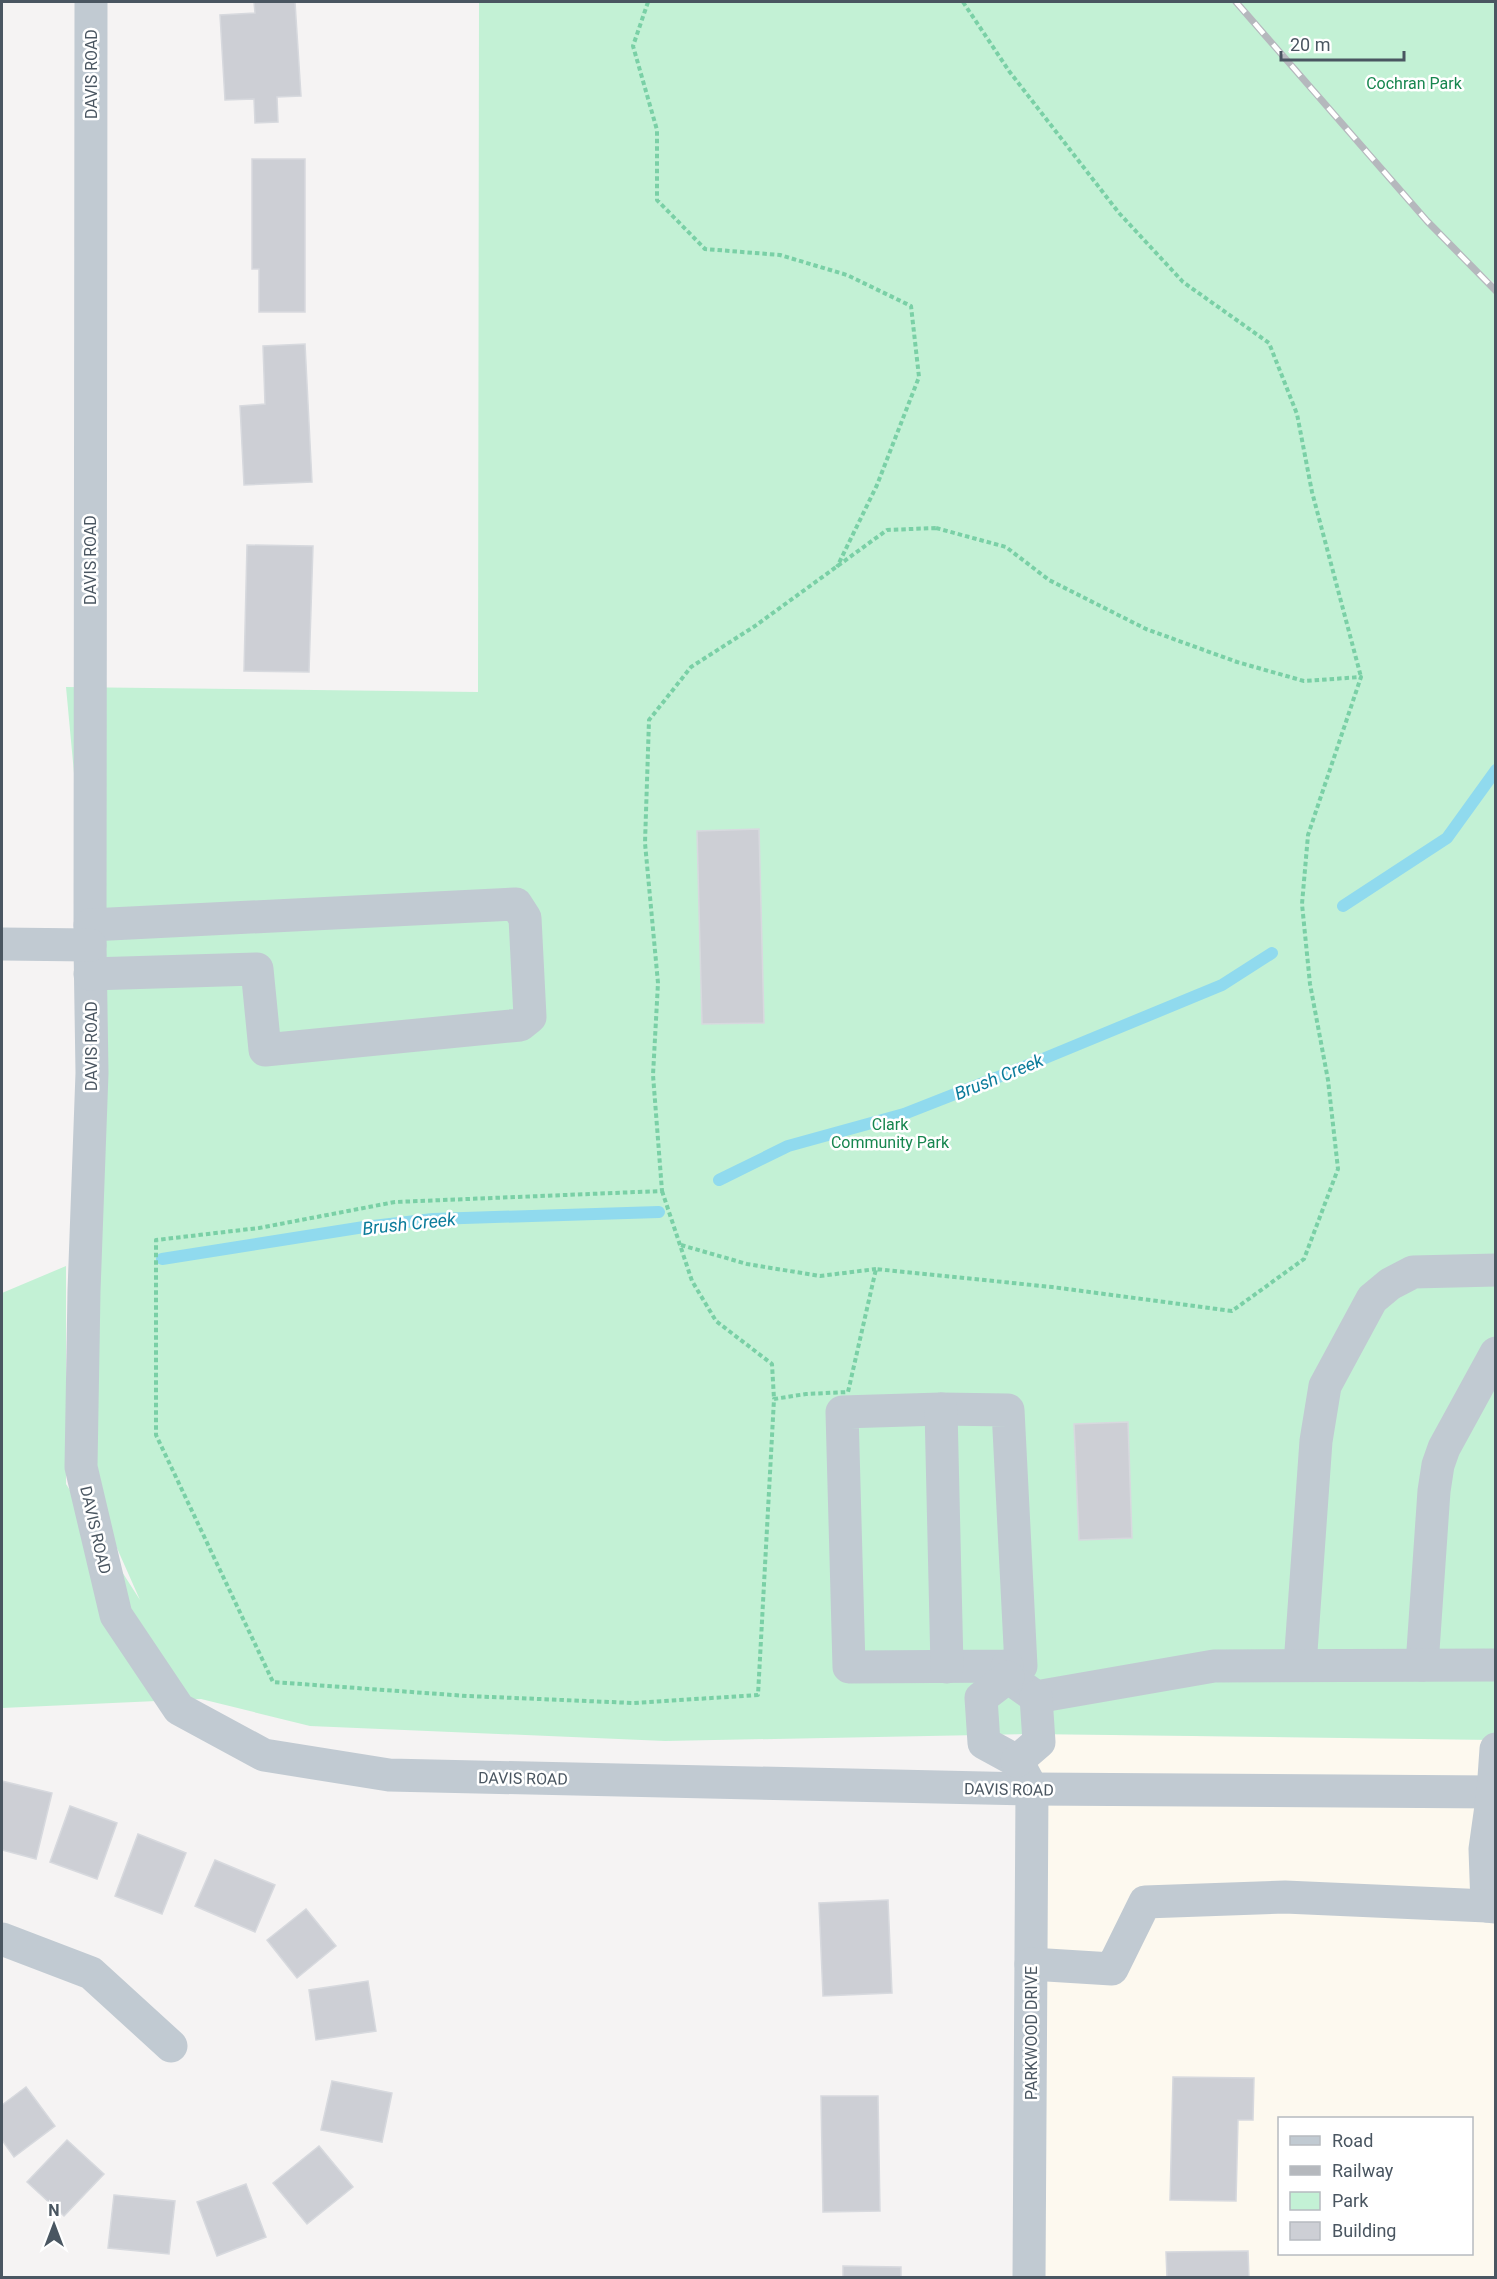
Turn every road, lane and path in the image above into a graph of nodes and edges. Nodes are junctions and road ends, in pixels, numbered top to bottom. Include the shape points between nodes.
1 (92, 2) edge
2 (648, 2) edge
3 (963, 2) edge
4 (837, 568) junction
5 (1361, 677) junction
6 (254, 918) junction
7 (2, 944) edge
8 (90, 948) junction
9 (257, 969) junction
10 (662, 1191) junction
11 (681, 1245) junction
12 (876, 1269) junction
13 (1496, 1270) edge
14 (1496, 1353) edge
15 (774, 1399) junction
16 (941, 1409) junction
17 (1300, 1665) junction
18 (1422, 1665) junction
19 (1496, 1665) edge
20 (947, 1666) junction
21 (1012, 1670) junction
22 (1036, 1697) junction
23 (1496, 1749) edge
24 (1017, 1761) junction
25 (1032, 1789) junction
26 (1494, 1792) edge
27 (1491, 1906) edge
28 (2, 1939) edge
29 (1031, 1964) junction
30 (171, 2046) dead end
31 (1029, 2277) edge

1 - 8 street, DAVIS ROAD
2 - 4 path via 633,46 657,130 657,200 705,249 780,255 847,275 911,306 919,377 877,485
3 - 5 path via 1010,71 1119,213 1183,282 1269,343 1297,414 1312,492
4 - 5 path via 887,530 936,528 1006,547 1049,579 1146,629 1237,662 1304,681
4 - 10 path via 691,668 649,720 645,843 658,983 652,1075
5 - 12 path via 1308,835 1302,904 1338,1169 1304,1259 1232,1311
6 - 8 street
6 - 9 street
6 - 9 street via 516,904 525,918 530,1017 520,1025 265,1050
7 - 8 street
8 - 9 street
8 - 25 street, DAVIS ROAD via 92,1073 81,1467 116,1615 179,1709 264,1755 389,1775
10 - 11 path
10 - 15 path via 395,1202 259,1228 156,1240 156,1435 273,1682 634,1703 758,1695
11 - 12 path via 747,1264 820,1276
11 - 15 path via 692,1281 716,1321 772,1364
12 - 15 path via 848,1392
13 - 17 street via 1413,1272 1390,1284 1372,1299 1325,1386 1316,1441
14 - 18 street via 1438,1465
16 - 20 street
16 - 20 street via 842,1412 849,1667
16 - 21 street via 1008,1410
17 - 18 street
17 - 22 street via 1214,1666
18 - 19 street
20 - 21 street
21 - 22 street
21 - 24 street via 981,1698 984,1743
22 - 24 street via 1039,1742
23 - 26 street
24 - 25 street
25 - 26 street, DAVIS ROAD
25 - 29 street, PARKWOOD DRIVE
26 - 27 street via 1485,1849
27 - 29 street via 1285,1897 1145,1902 1112,1969
28 - 30 street via 91,1973
29 - 31 street, PARKWOOD DRIVE

